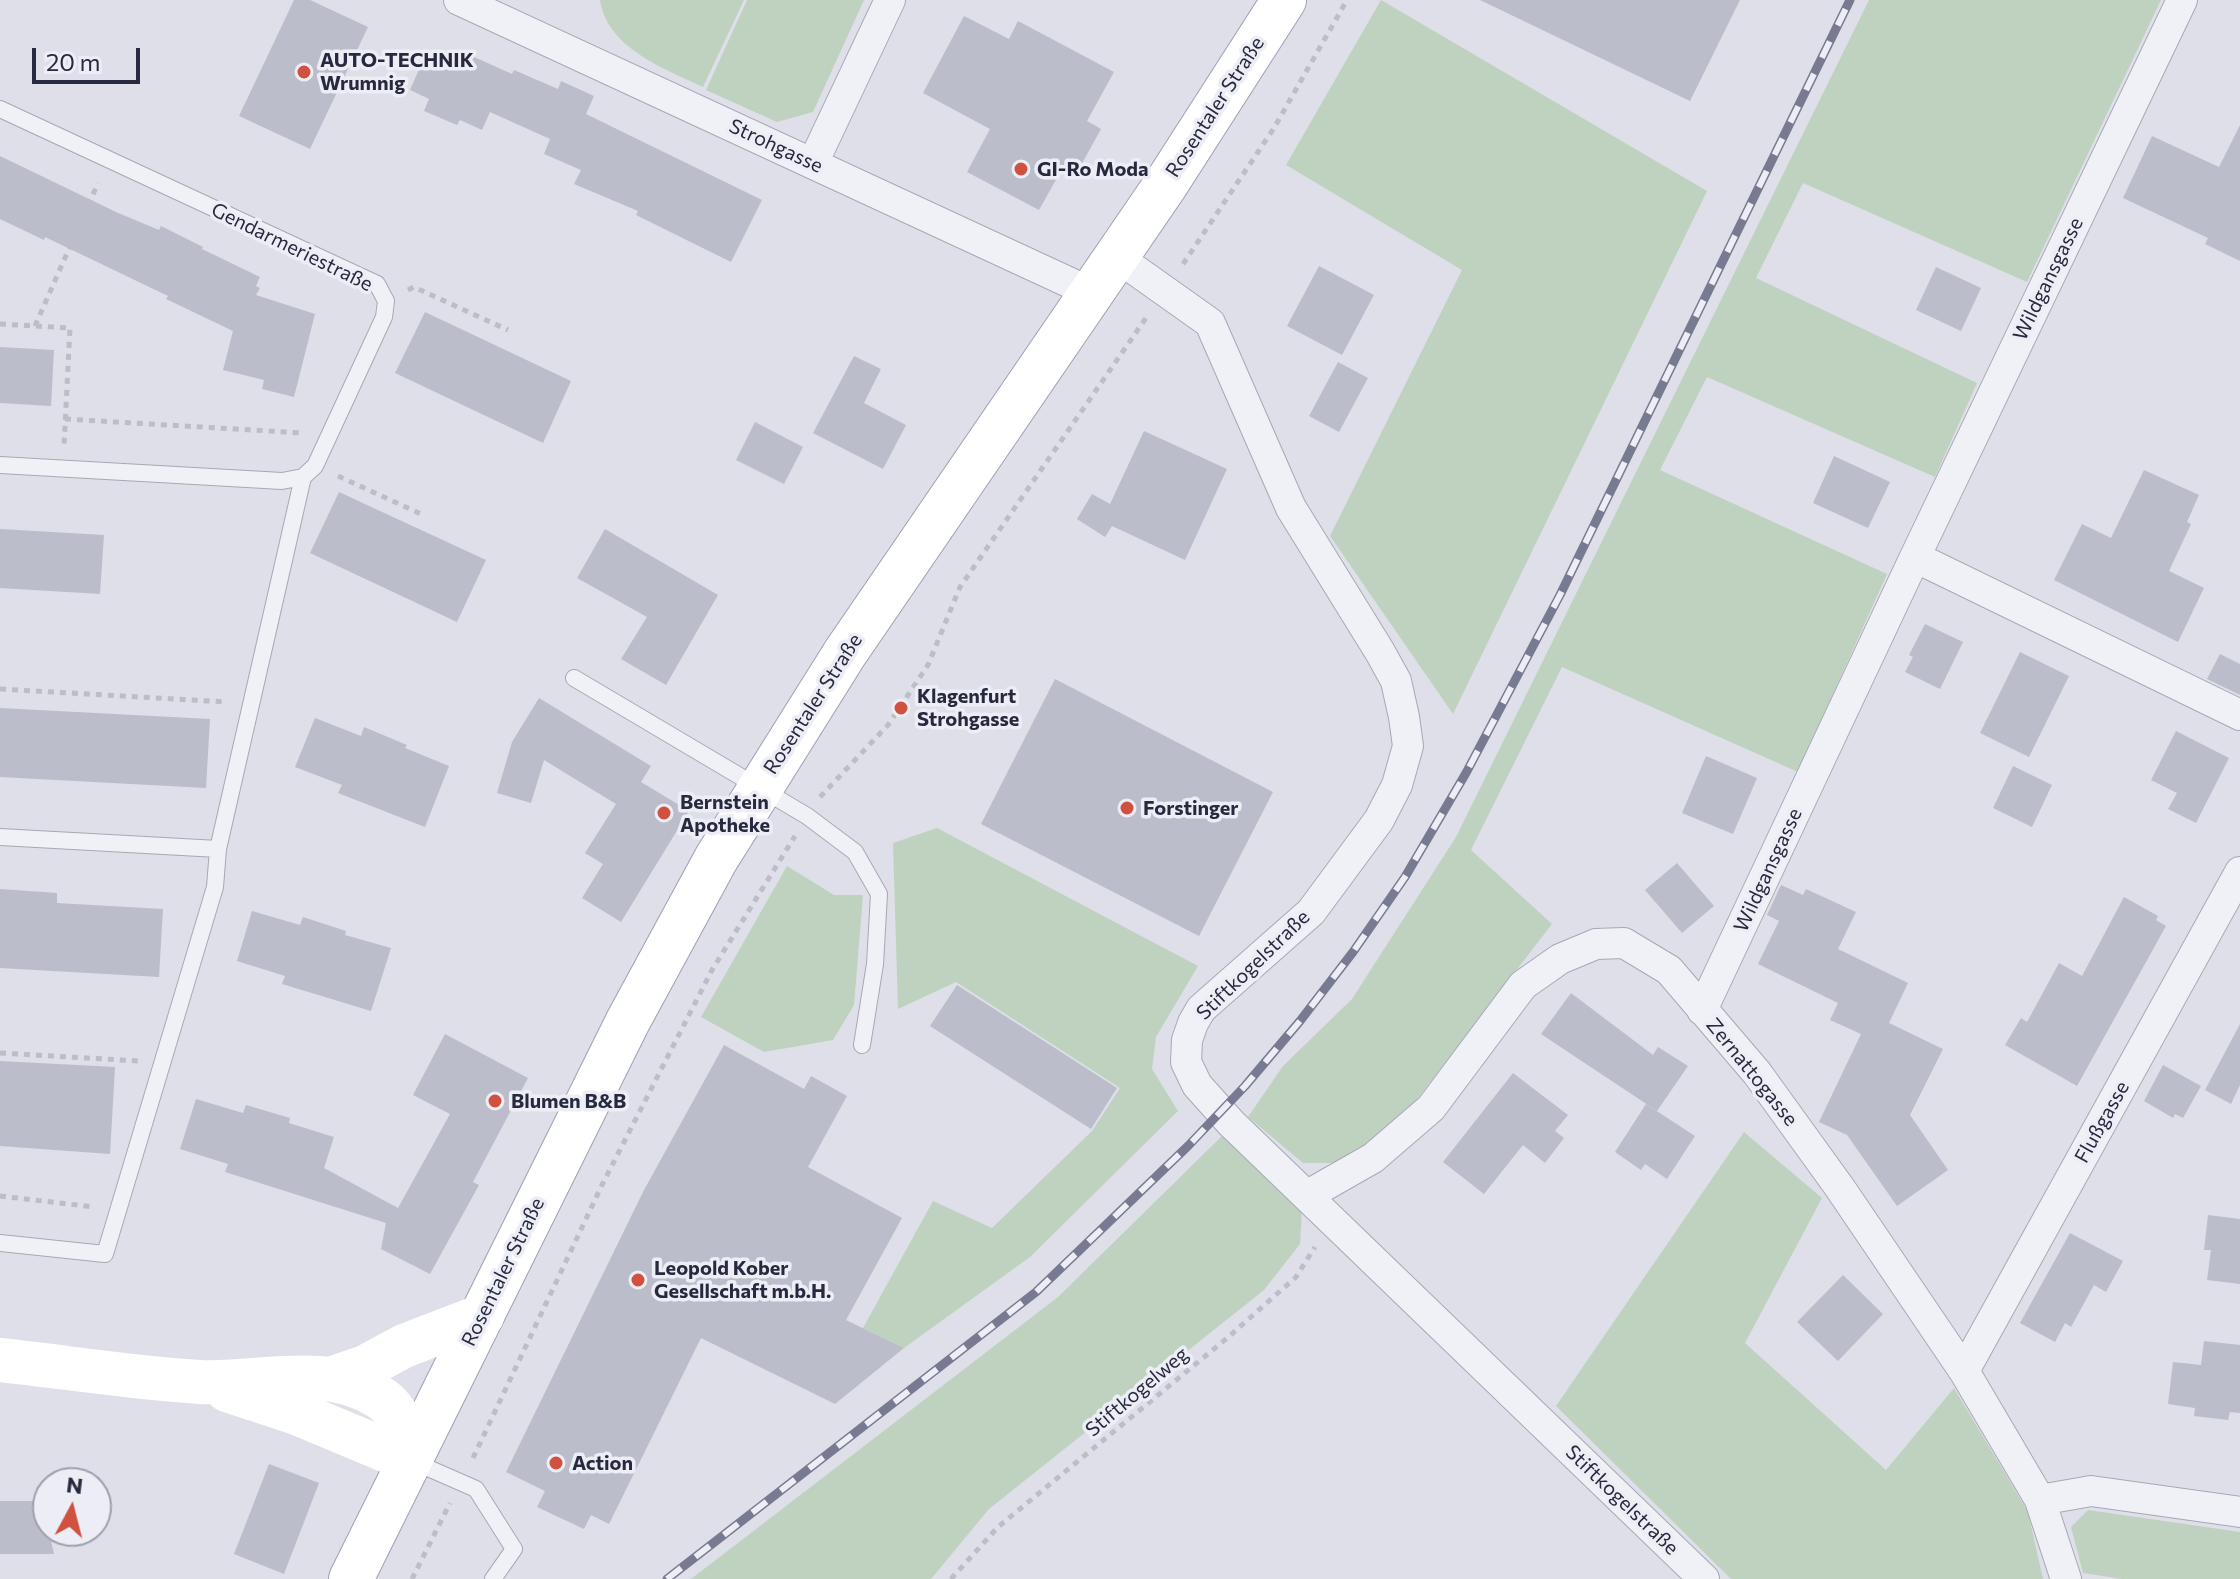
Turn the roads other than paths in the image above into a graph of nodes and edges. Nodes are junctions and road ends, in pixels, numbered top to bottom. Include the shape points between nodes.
1 (459, 0) edge
2 (890, 0) edge
3 (1284, 0) edge
4 (2182, 0) edge
5 (0, 109) edge
6 (813, 163) junction
7 (1117, 257) junction
8 (1092, 293) junction
9 (0, 465) edge
10 (303, 477) junction
11 (1915, 557) junction
12 (574, 678) dead end
13 (2240, 715) edge
14 (759, 787) junction
15 (0, 837) edge
16 (218, 849) junction
17 (2240, 872) edge
18 (1702, 1010) junction
19 (862, 1045) dead end
20 (1308, 1195) junction
21 (0, 1243) edge
22 (482, 1316) junction
23 (0, 1360) edge
24 (1964, 1371) junction
25 (333, 1378) junction
26 (202, 1382) junction
27 (409, 1460) junction
28 (2040, 1500) junction
29 (2240, 1512) edge
30 (351, 1579) edge
31 (493, 1579) edge
32 (1704, 1579) edge
33 (2066, 1579) edge

1 - 6 street, Strohgasse
2 - 6 street
3 - 7 main road, Rosentaler Straße
4 - 11 street, Wildgansgasse
5 - 10 lane, Gendarmeriestraße via 377,284 386,301 384,317 315,466
6 - 8 street, Strohgasse
7 - 8 main road, Rosentaler Straße
7 - 20 street, Stiftkogelstraße via 1210,323 1291,508 1396,681 1404,717 1408,746 1379,820 1311,912 1201,1009 1187,1040 1186,1062 1197,1085
8 - 14 main road, Rosentaler Straße
9 - 10 lane via 282,481
10 - 16 lane
11 - 13 street
11 - 18 street, Wildgansgasse
12 - 14 lane
14 - 19 lane via 855,852 879,894
14 - 22 main road, Rosentaler Straße via 628,1021
15 - 16 lane
16 - 21 lane via 215,887 105,1254
17 - 24 street, Flußgasse
18 - 20 street, Zernattogasse via 1669,970 1624,943 1596,944 1560,959 1523,985 1431,1108 1409,1129 1373,1158
18 - 24 street, Zernattogasse via 1757,1073
20 - 32 street, Stiftkogelstraße
22 - 25 main road
22 - 27 main road, Rosentaler Straße
23 - 26 main road
24 - 28 street, Zernattogasse
25 - 26 main road
25 - 27 main road via 383,1399 403,1423
26 - 27 main road via 294,1412
27 - 30 main road, Rosentaler Straße
27 - 31 lane via 476,1489 514,1549
28 - 29 street via 2091,1491
28 - 33 street, Zernattogasse

